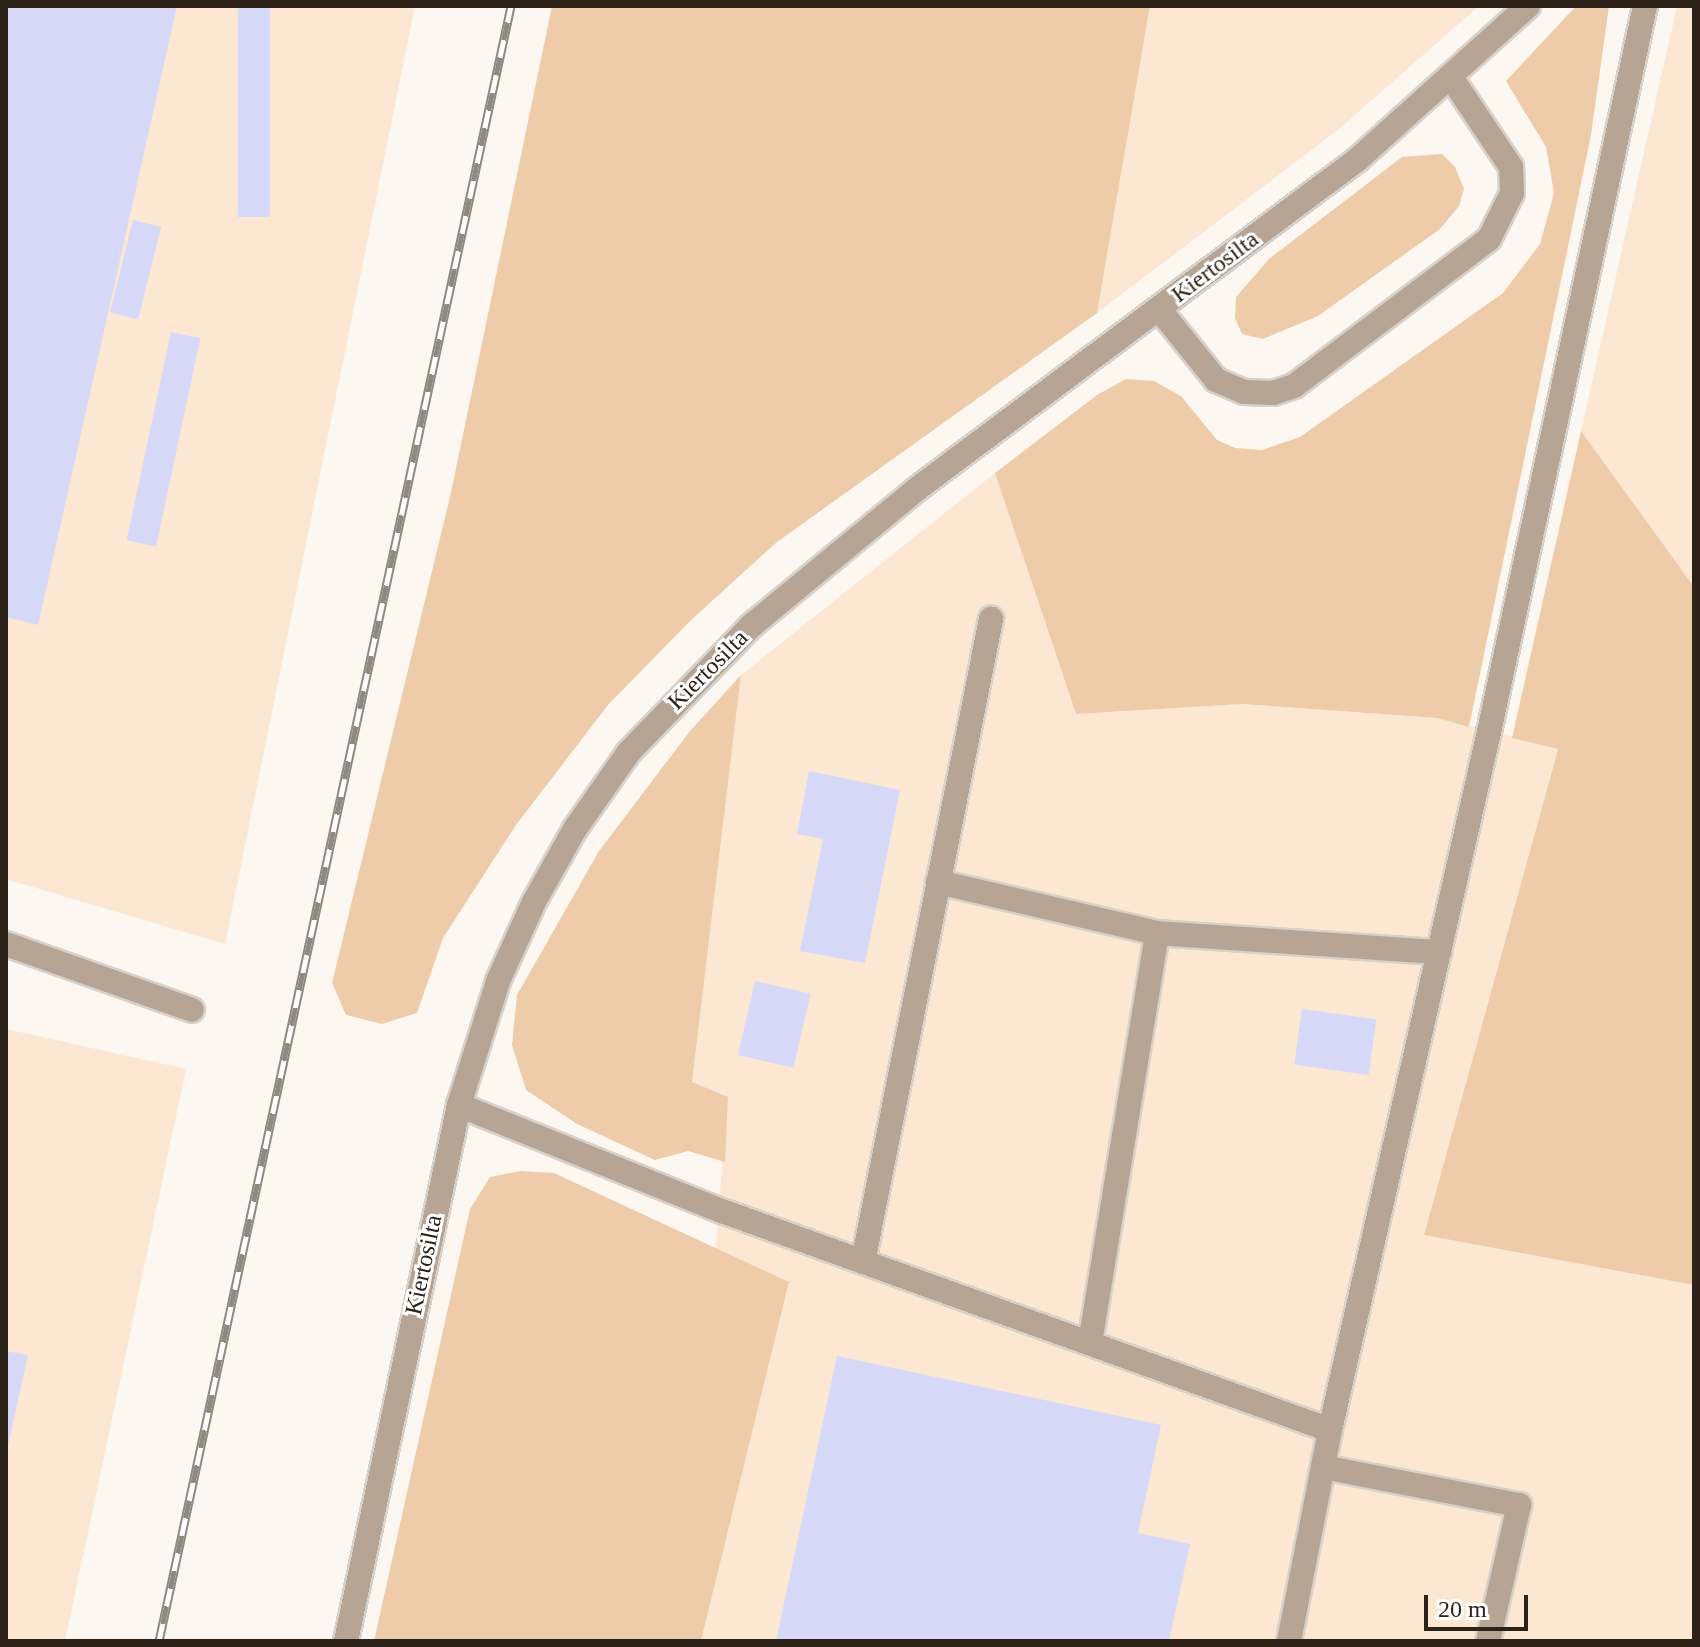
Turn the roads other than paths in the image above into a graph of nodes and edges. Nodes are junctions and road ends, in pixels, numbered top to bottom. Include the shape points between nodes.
1 (1528, 6) edge
2 (1645, 6) edge
3 (1452, 79) junction
4 (1159, 309) junction
5 (991, 619) dead end
6 (938, 882) junction
7 (1157, 933) junction
8 (6, 944) edge
9 (1439, 952) junction
10 (192, 1010) dead end
11 (459, 1105) junction
12 (863, 1262) junction
13 (1090, 1343) junction
14 (1330, 1430) junction
15 (1323, 1467) junction
16 (346, 1641) edge
17 (1289, 1641) edge
18 (1488, 1641) edge

1 - 3 street, Kiertosilta
2 - 9 street
3 - 4 street, Kiertosilta via 1357,160
3 - 4 street via 1511,167 1512,193 1489,239 1294,386 1273,393 1244,392 1216,380
4 - 11 street, Kiertosilta via 917,489 751,626 629,752 575,829 534,902 498,981
5 - 6 street
6 - 7 street
6 - 12 street
7 - 9 street
7 - 13 street
8 - 10 street
9 - 14 street
11 - 12 street
11 - 16 street, Kiertosilta
12 - 13 street
13 - 14 street
14 - 15 street
15 - 17 street
15 - 18 street via 1519,1505

